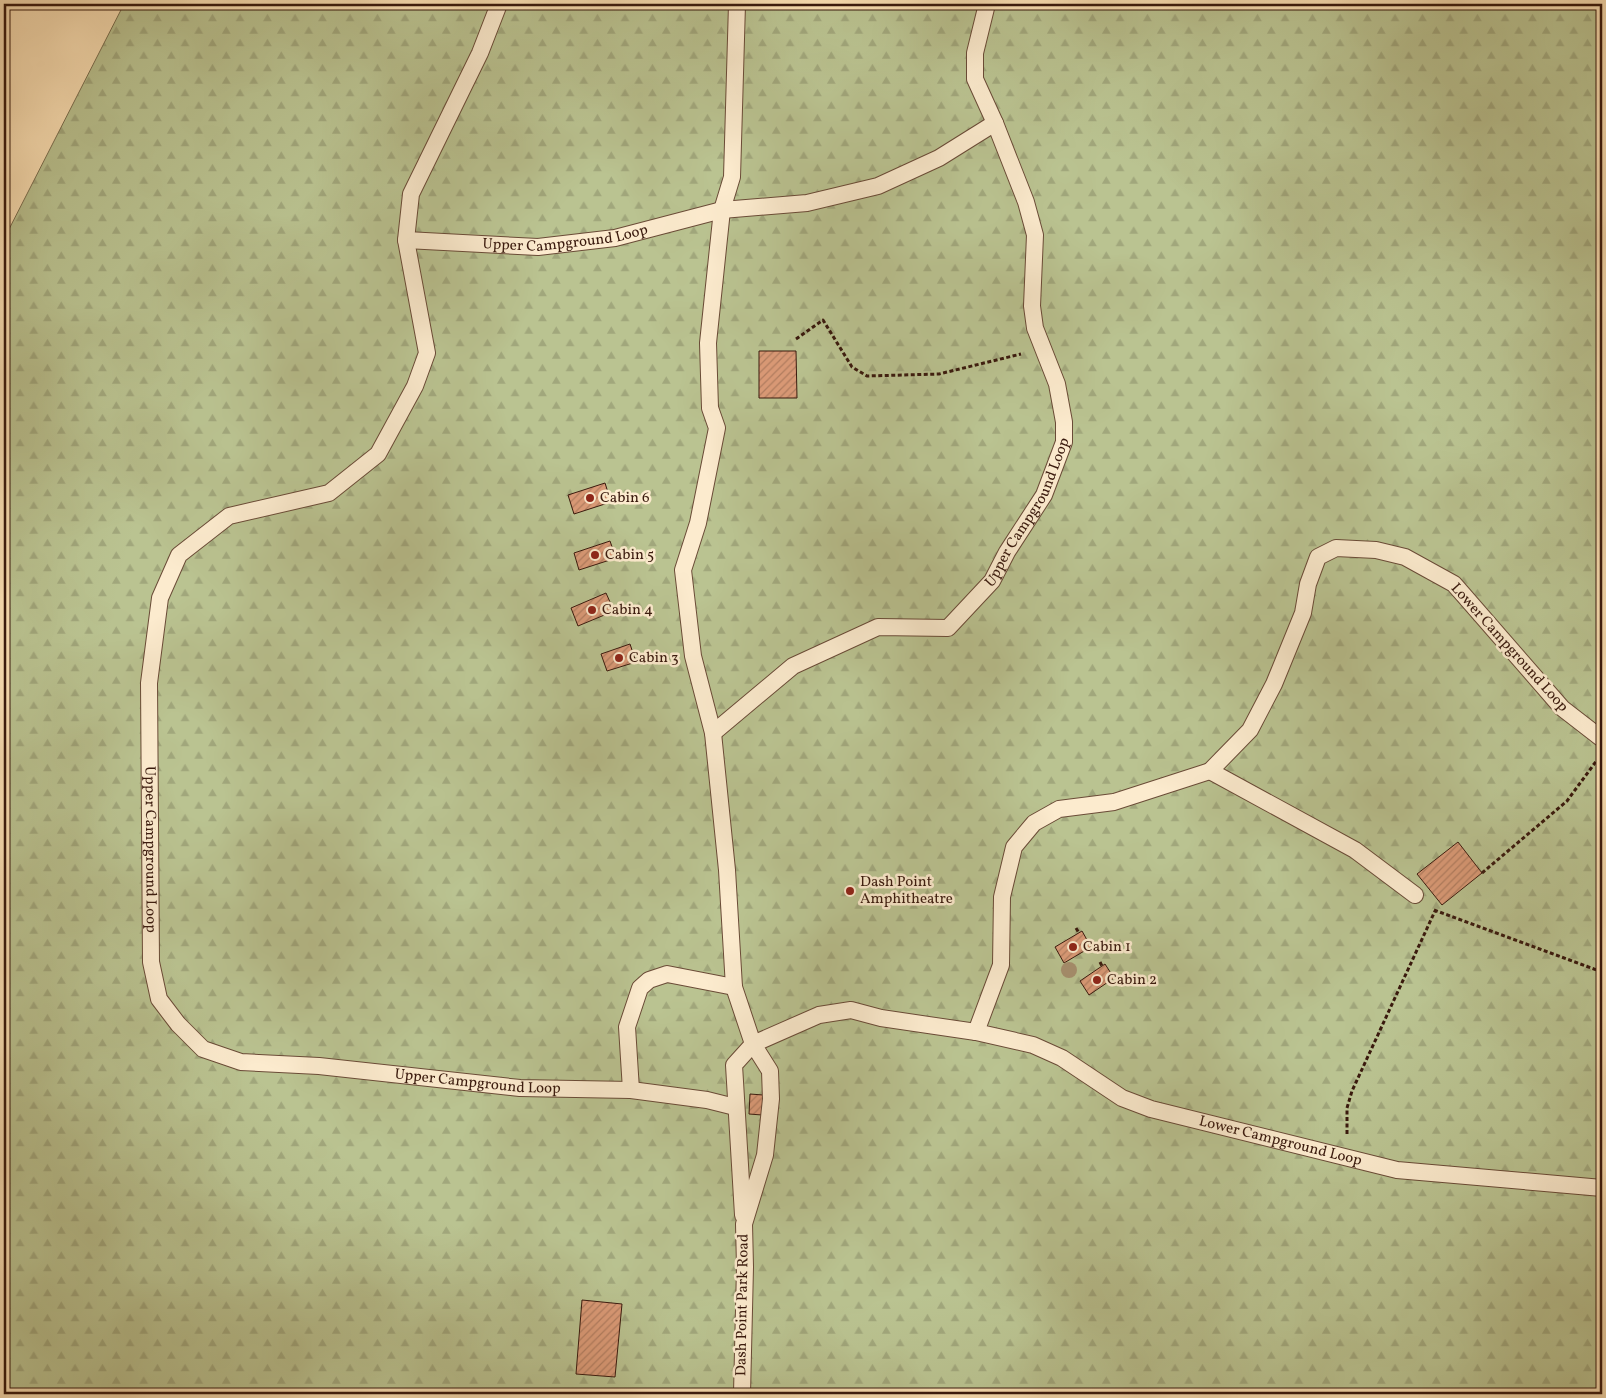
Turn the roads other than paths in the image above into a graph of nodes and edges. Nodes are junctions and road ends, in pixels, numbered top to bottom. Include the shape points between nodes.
1 (498, 4) edge
2 (737, 4) edge
3 (988, 4) edge
4 (995, 123) junction
5 (722, 210) junction
6 (406, 240) junction
7 (713, 733) junction
8 (1602, 740) edge
9 (1210, 771) junction
10 (1415, 895) road end
11 (734, 987) junction
12 (976, 1032) junction
13 (753, 1044) junction
14 (631, 1090) junction
15 (736, 1107) junction
16 (1602, 1188) edge
17 (744, 1224) junction
18 (742, 1394) edge

1 - 6 lane, Upper Campground Loop via 480,53 411,194
2 - 5 lane via 732,177
3 - 4 lane, Upper Campground Loop via 975,53 975,79
4 - 5 lane, Upper Campground Loop via 939,158 878,186 807,203
4 - 7 lane, Upper Campground Loop via 1026,202 1035,235 1032,306 1036,328 1057,384 1064,422 1064,442 1044,495 992,581 948,628 878,627 793,666
5 - 6 lane, Upper Campground Loop via 615,238 538,247
5 - 7 lane via 708,343 710,408 717,428 698,523 683,570 693,656
6 - 14 lane, Upper Campground Loop via 427,353 415,386 378,454 329,493 229,516 179,556 160,598 149,683 151,962 159,999 178,1024 203,1048 242,1062 319,1066 520,1088
7 - 11 lane via 727,870
8 - 9 lane, Lower Campground Loop via 1562,708 1454,584 1405,557 1376,550 1336,548 1318,557 1308,584 1303,613 1274,684 1250,730
9 - 10 lane via 1355,850
9 - 12 lane, Lower Campground Loop via 1114,802 1059,809 1034,823 1014,847 1002,897 1001,965
11 - 13 lane
11 - 14 lane via 667,974 649,980 640,988 627,1027
12 - 13 lane, Lower Campground Loop via 881,1018 851,1010 819,1015
12 - 16 lane, Lower Campground Loop via 1033,1046 1062,1058 1122,1098 1151,1109 1397,1170
13 - 15 lane via 734,1065
13 - 17 lane, Dash Point Park Road via 770,1071 771,1098 765,1155
14 - 15 lane, Upper Campground Loop
15 - 17 lane
17 - 18 lane, Dash Point Park Road

